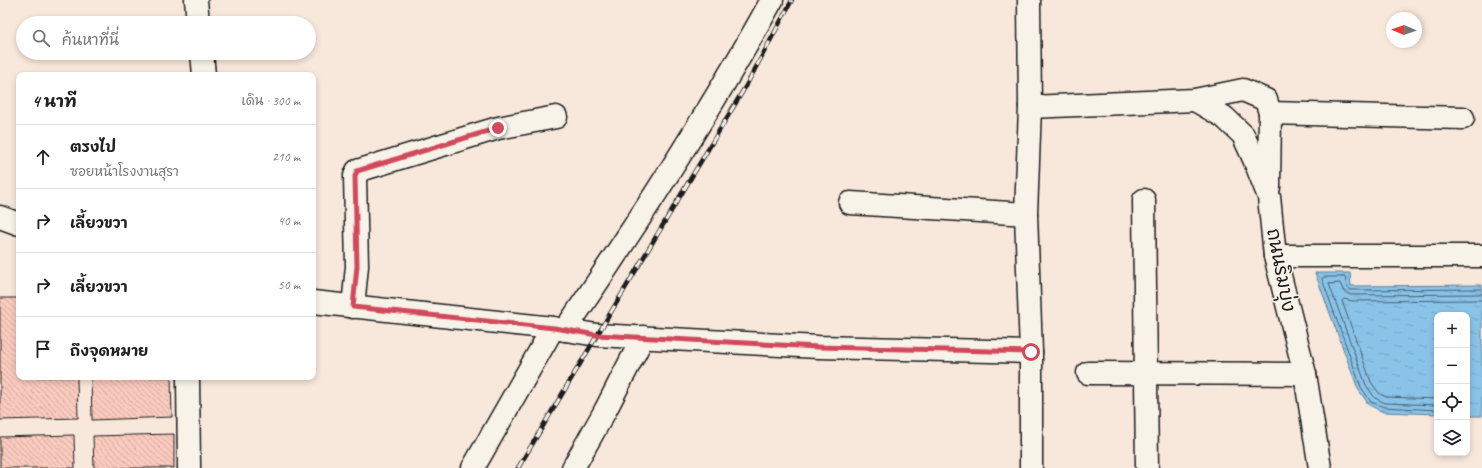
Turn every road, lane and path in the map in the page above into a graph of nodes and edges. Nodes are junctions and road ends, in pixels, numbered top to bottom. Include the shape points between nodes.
1 (196, 0) edge
2 (772, 0) edge
3 (1029, 0) edge
4 (197, 16) edge
5 (203, 60) edge
6 (204, 72) edge
7 (1195, 100) junction
8 (1030, 107) junction
9 (1270, 113) junction
10 (556, 117) dead end
11 (1463, 118) dead end
12 (1269, 197) junction
13 (1144, 200) dead end
14 (850, 203) dead end
15 (1026, 214) junction
16 (0, 217) edge
17 (16, 223) edge
18 (1275, 256) junction
19 (1482, 256) edge
20 (316, 302) edge
21 (353, 307) junction
22 (559, 329) junction
23 (643, 337) junction
24 (1031, 352) junction
25 (1145, 372) junction
26 (1088, 373) dead end
27 (1305, 374) junction
28 (188, 380) edge
29 (189, 468) edge
30 (473, 468) edge
31 (573, 468) edge
32 (1031, 468) edge
33 (1147, 468) edge
34 (1320, 468) edge

1 - 4 street
2 - 22 street via 686,146 614,259
3 - 8 street
5 - 6 street
7 - 8 street
7 - 9 street via 1243,90 1266,100
7 - 12 street, ถนนริมบุ่ง via 1224,117 1243,135
8 - 15 street
9 - 11 street
9 - 12 street
10 - 21 street via 498,128 357,171 357,266
12 - 18 street, ถนนริมบุ่ง
13 - 25 street
14 - 15 street
15 - 24 street
16 - 17 street
18 - 19 street
18 - 27 street, ถนนริมบุ่ง
20 - 21 street
21 - 22 street
22 - 23 street via 597,335
22 - 30 street
23 - 24 street via 818,347
23 - 31 street
24 - 32 street
25 - 26 street
25 - 27 street
25 - 33 street
27 - 34 street, ถนนริมบุ่ง
28 - 29 street

